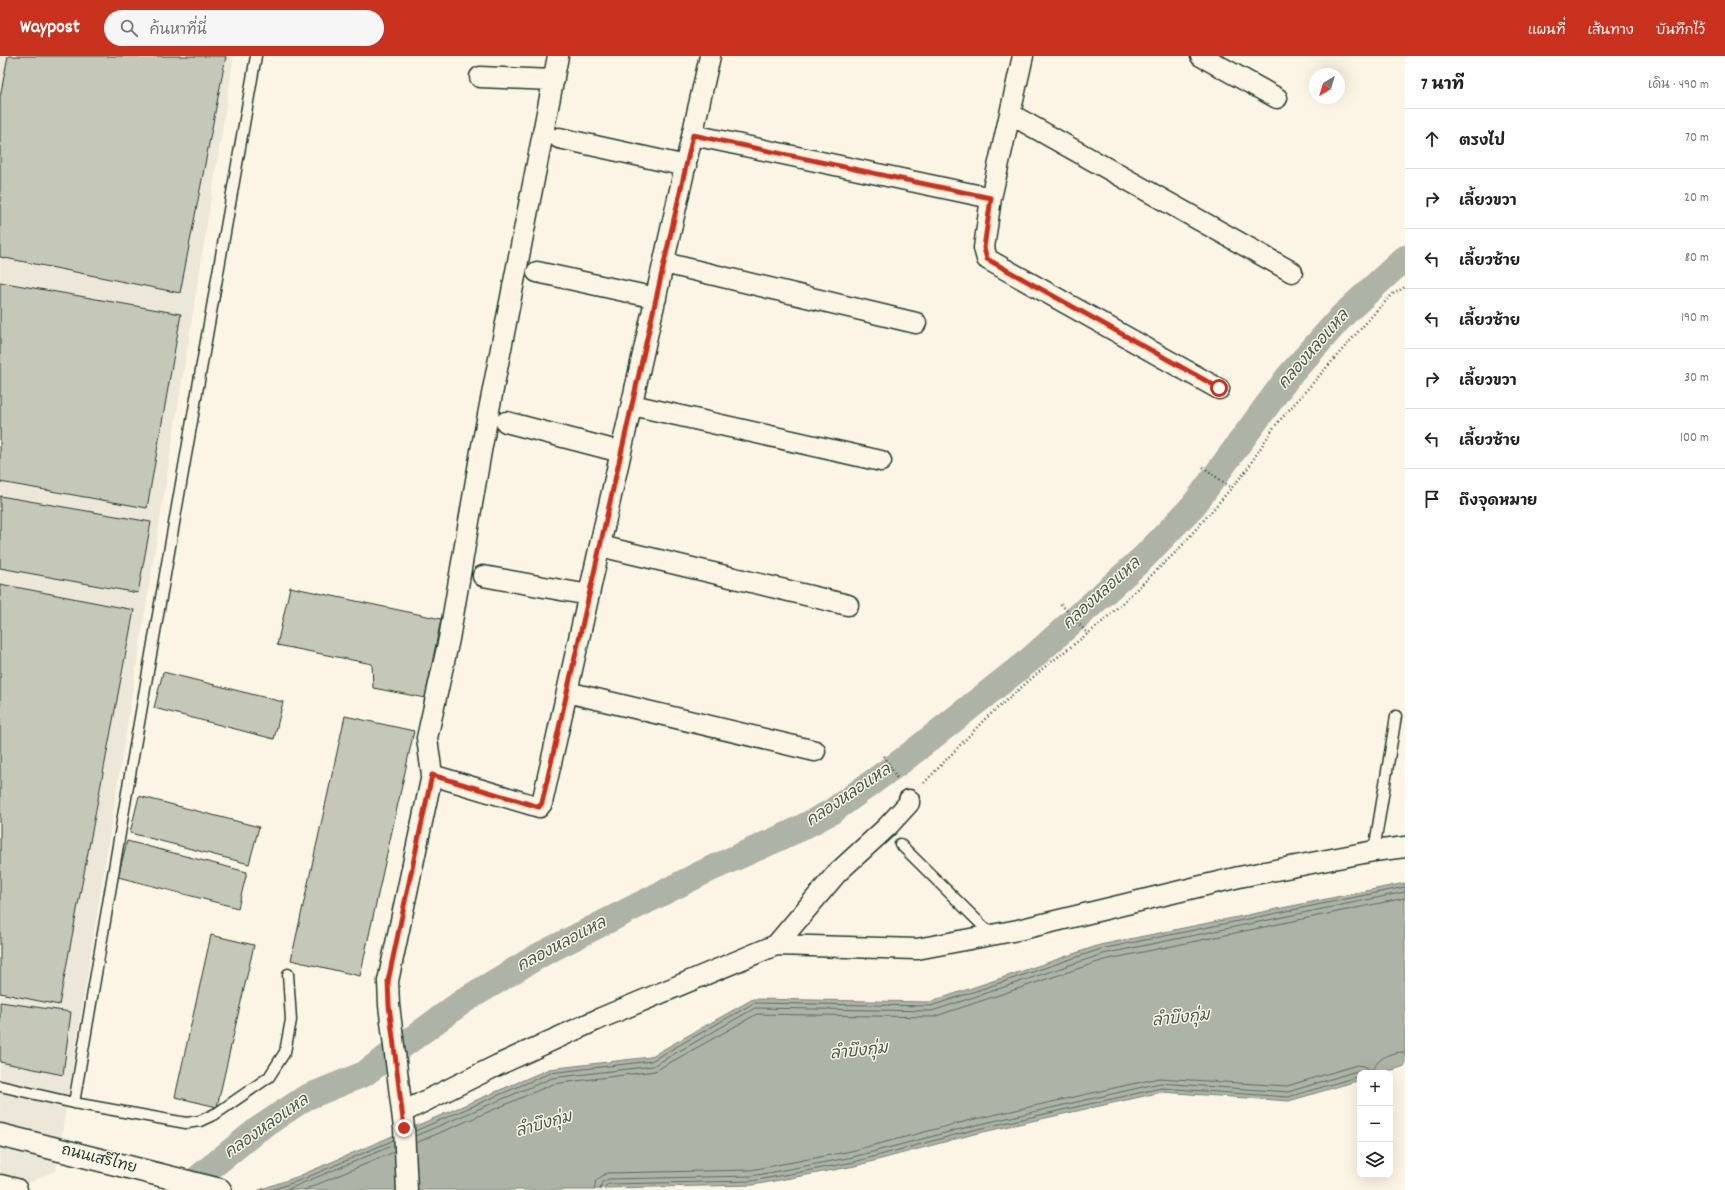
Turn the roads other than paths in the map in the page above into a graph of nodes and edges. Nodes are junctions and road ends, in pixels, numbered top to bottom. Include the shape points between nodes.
1 (256, 56) edge
2 (558, 56) edge
3 (710, 56) edge
4 (1023, 56) edge
5 (1201, 56) edge
6 (480, 77) dead end
7 (554, 80) junction
8 (1277, 98) dead end
9 (1010, 114) junction
10 (693, 135) junction
11 (559, 138) dead end
12 (686, 166) junction
13 (991, 198) junction
14 (664, 263) junction
15 (537, 272) dead end
16 (1292, 272) dead end
17 (656, 298) junction
18 (916, 324) dead end
19 (1219, 388) dead end
20 (632, 405) junction
21 (506, 422) dead end
22 (621, 452) junction
23 (881, 461) dead end
24 (600, 546) junction
25 (483, 576) dead end
26 (589, 596) junction
27 (848, 605) dead end
28 (567, 692) junction
29 (1396, 716) dead end
30 (815, 751) dead end
31 (432, 775) junction
32 (904, 792) road end
33 (900, 844) dead end
34 (1405, 847) edge
35 (1374, 851) junction
36 (992, 935) junction
37 (776, 945) junction
38 (288, 974) dead end
39 (0, 1086) edge
40 (74, 1103) junction
41 (403, 1114) junction
42 (3, 1136) edge
43 (0, 1186) edge
44 (16, 1190) edge
45 (220, 1190) edge
46 (407, 1190) edge

1 - 40 lane
2 - 7 street
3 - 10 street
4 - 9 street
5 - 8 street
6 - 7 street
7 - 31 street via 481,451 449,639 428,738
9 - 13 street
9 - 16 street
10 - 12 street
10 - 13 street
11 - 12 street
12 - 14 street
13 - 19 street via 984,248 987,259
14 - 17 street
14 - 18 street
15 - 17 street
17 - 20 street
20 - 22 street
20 - 23 street
21 - 22 street
22 - 24 street
24 - 26 street
24 - 27 street
25 - 26 street
26 - 28 street
28 - 30 street
28 - 31 street via 539,807
29 - 35 lane
31 - 41 street via 388,981
32 - 37 street via 909,803 837,873
33 - 36 lane
34 - 35 street
35 - 36 street via 1239,877
36 - 37 street via 917,949
37 - 41 street via 601,1018 498,1065
38 - 40 lane via 291,1020 285,1052 269,1077 216,1113 200,1121 186,1123
39 - 40 lane
41 - 46 street
42 - 45 main road, ถนนเสรีไทย
43 - 44 main road

